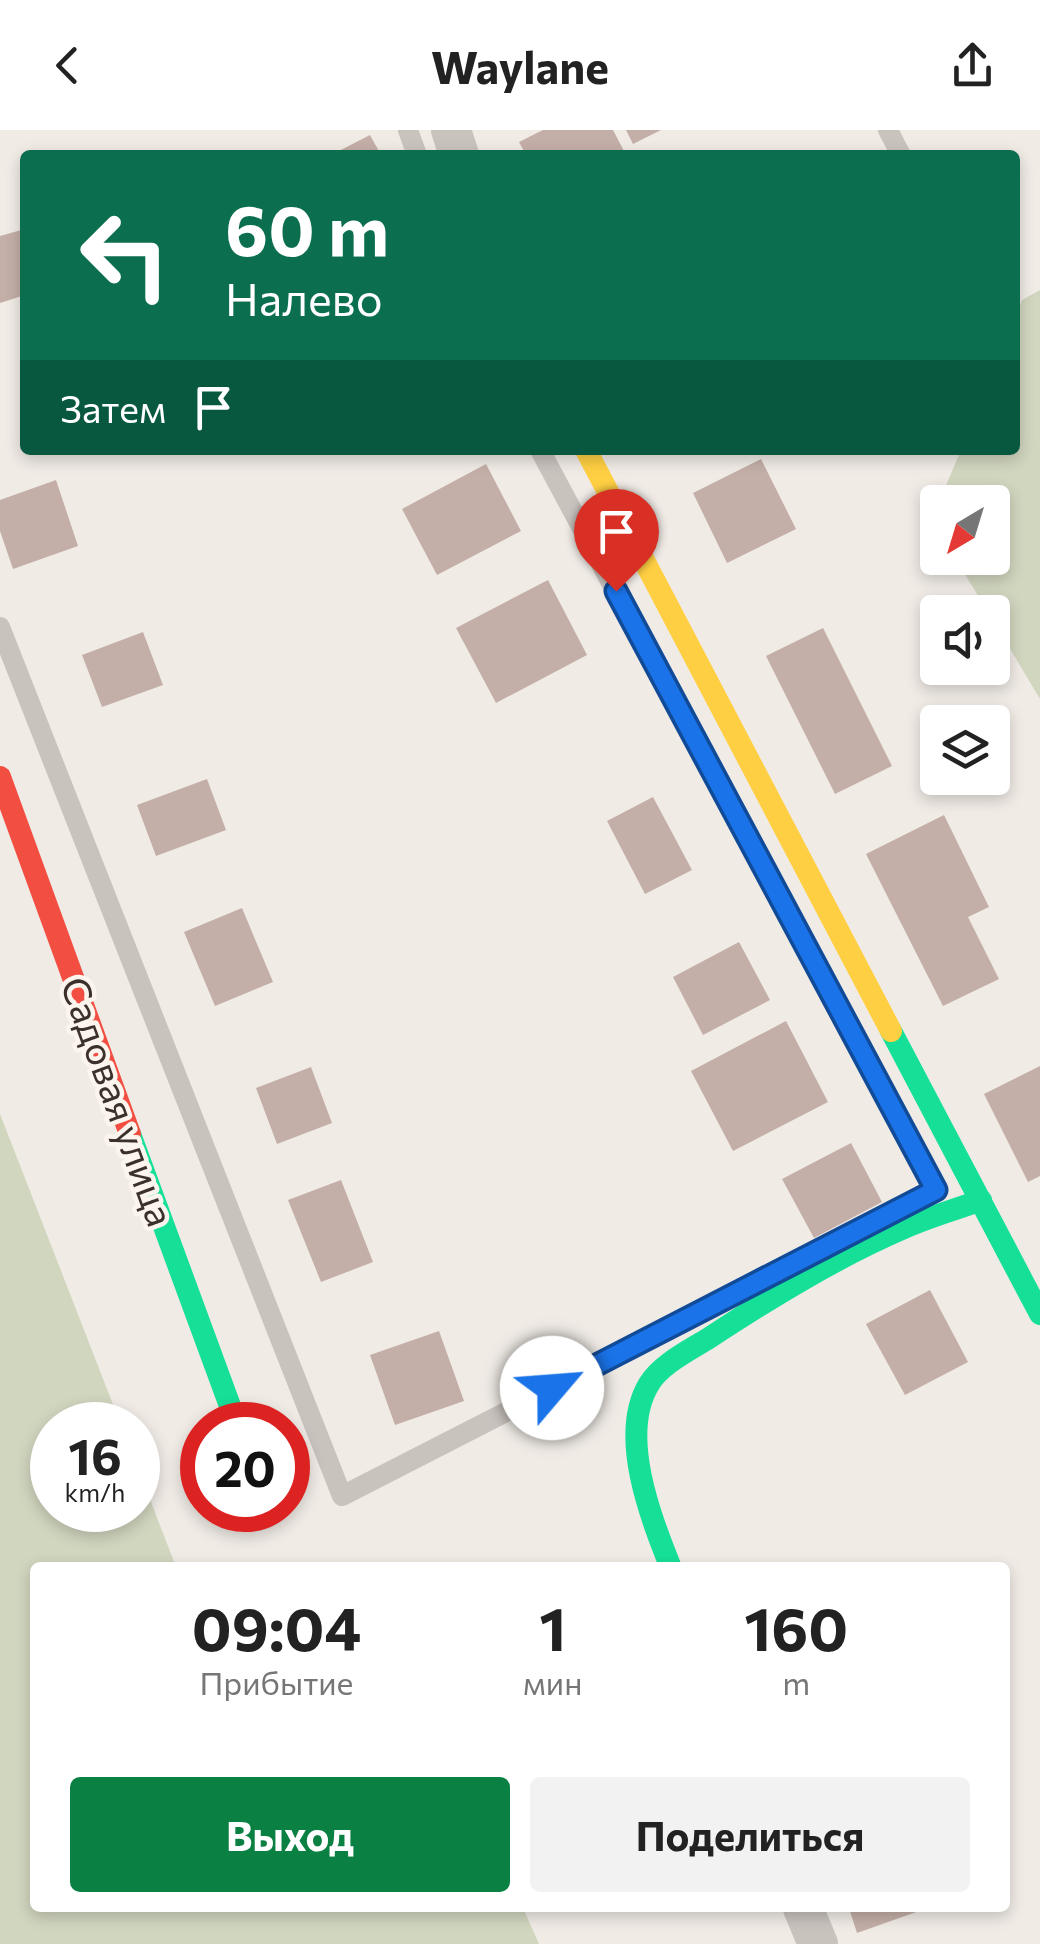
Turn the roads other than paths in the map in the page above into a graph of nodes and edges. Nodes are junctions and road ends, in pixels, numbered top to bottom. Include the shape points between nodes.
1 (543, 455) edge
2 (589, 455) edge
3 (0, 627) edge
4 (0, 777) edge
5 (982, 1200) junction
6 (1030, 1269) edge
7 (762, 1280) dead end
8 (727, 1298) dead end
9 (1040, 1314) edge
10 (229, 1402) edge
11 (668, 1562) edge
12 (805, 1912) edge
13 (818, 1944) edge

1 - 7 lane via 936,1190
2 - 5 street
3 - 8 lane via 342,1496
4 - 10 street, Садовая улица
5 - 6 street
5 - 11 street via 891,1234 721,1330 650,1380 635,1432 650,1516
6 - 9 street
12 - 13 street

